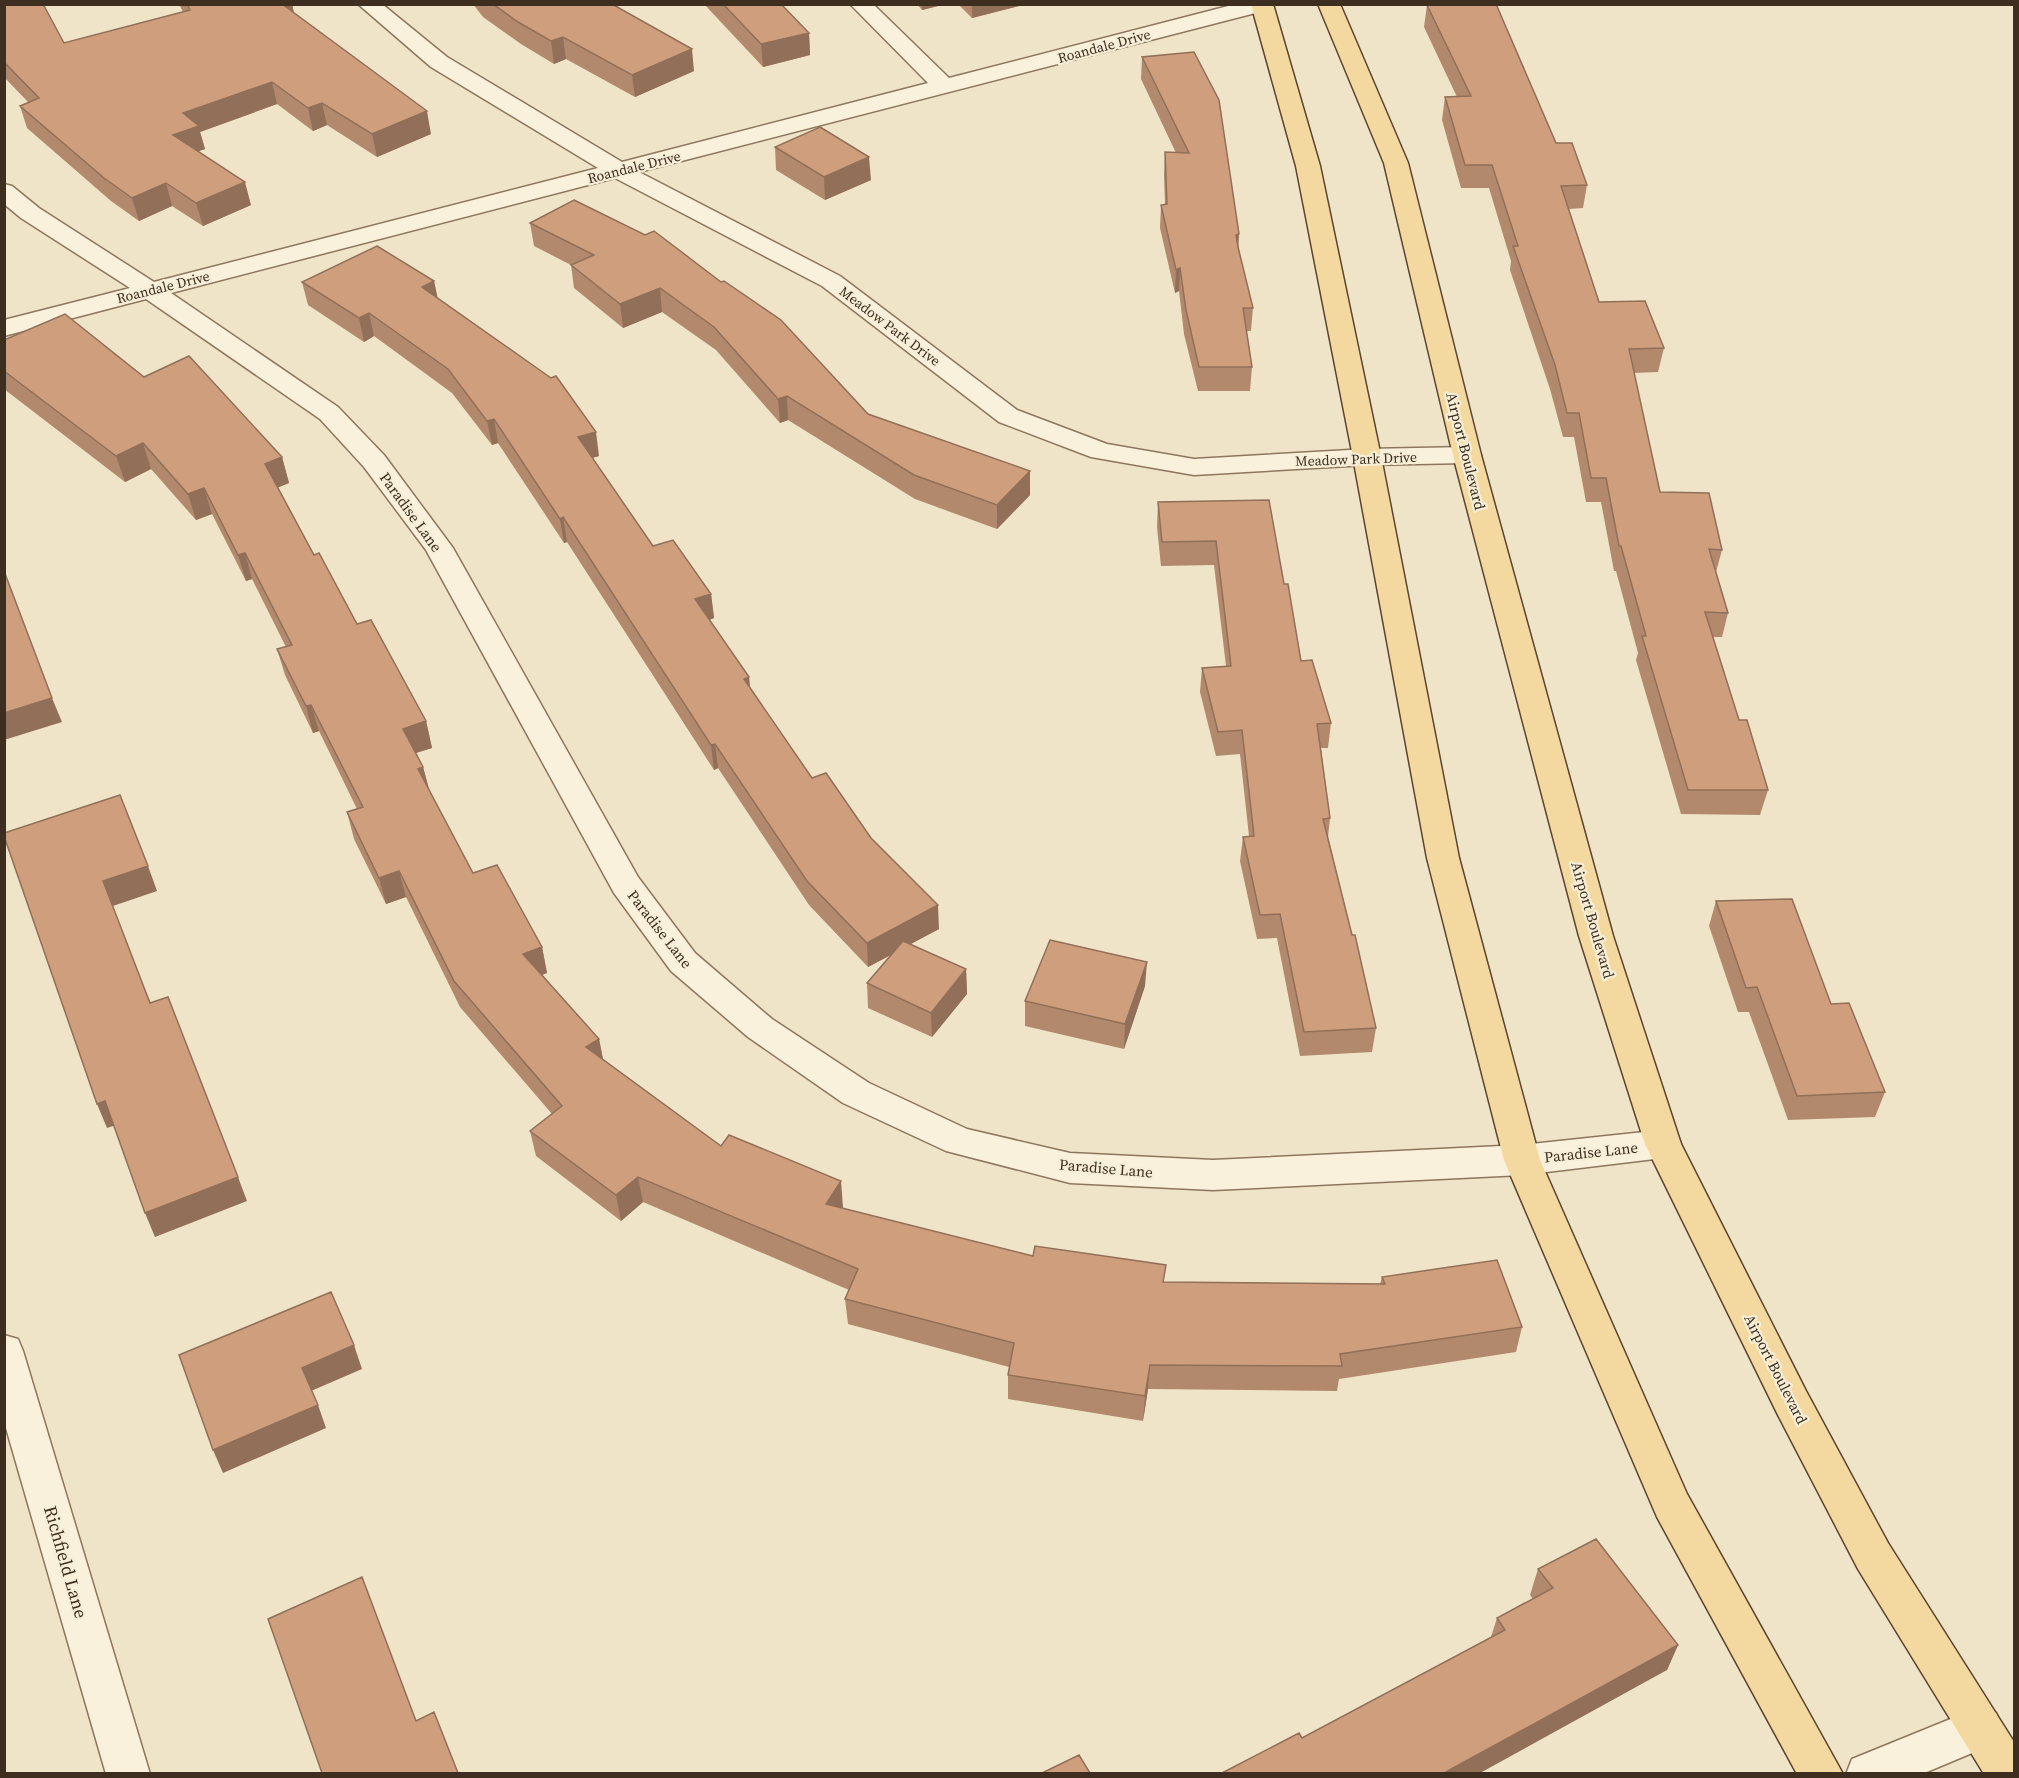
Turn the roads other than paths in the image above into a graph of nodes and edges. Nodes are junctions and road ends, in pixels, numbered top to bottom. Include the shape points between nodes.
1 (368, 4) edge
2 (860, 4) edge
3 (1262, 4) edge
4 (1329, 4) edge
5 (945, 87) junction
6 (620, 171) junction
7 (4, 191) edge
8 (150, 290) junction
9 (4, 328) edge
10 (1467, 455) junction
11 (1367, 457) junction
12 (1663, 1144) junction
13 (1522, 1160) junction
14 (4, 1351) edge
15 (1980, 1728) junction
16 (128, 1773) edge
17 (1821, 1773) edge
18 (1868, 1773) edge
19 (2010, 1773) edge

1 - 6 street, Meadow Park Drive via 439,62
2 - 5 street
3 - 5 street, Roandale Drive
3 - 11 main road via 1308,166
4 - 10 main road, Airport Boulevard via 1396,163
5 - 6 street, Roandale Drive
6 - 8 street, Roandale Drive
6 - 11 street, Meadow Park Drive via 831,281 1008,416 1101,451 1194,467
7 - 8 street, Paradise Lane via 30,213
8 - 9 street, Roandale Drive
8 - 13 street, Paradise Lane via 329,413 374,461 439,548 626,885 683,962 760,1028 856,1093 959,1141 1070,1168 1213,1175
10 - 11 street, Meadow Park Drive
10 - 12 main road, Airport Boulevard via 1596,936
11 - 13 main road via 1443,858
12 - 13 street, Paradise Lane
12 - 15 main road, Airport Boulevard via 1873,1556
13 - 17 main road via 1671,1504
14 - 16 street, Richfield Lane
15 - 18 street
15 - 19 main road, Airport Boulevard

